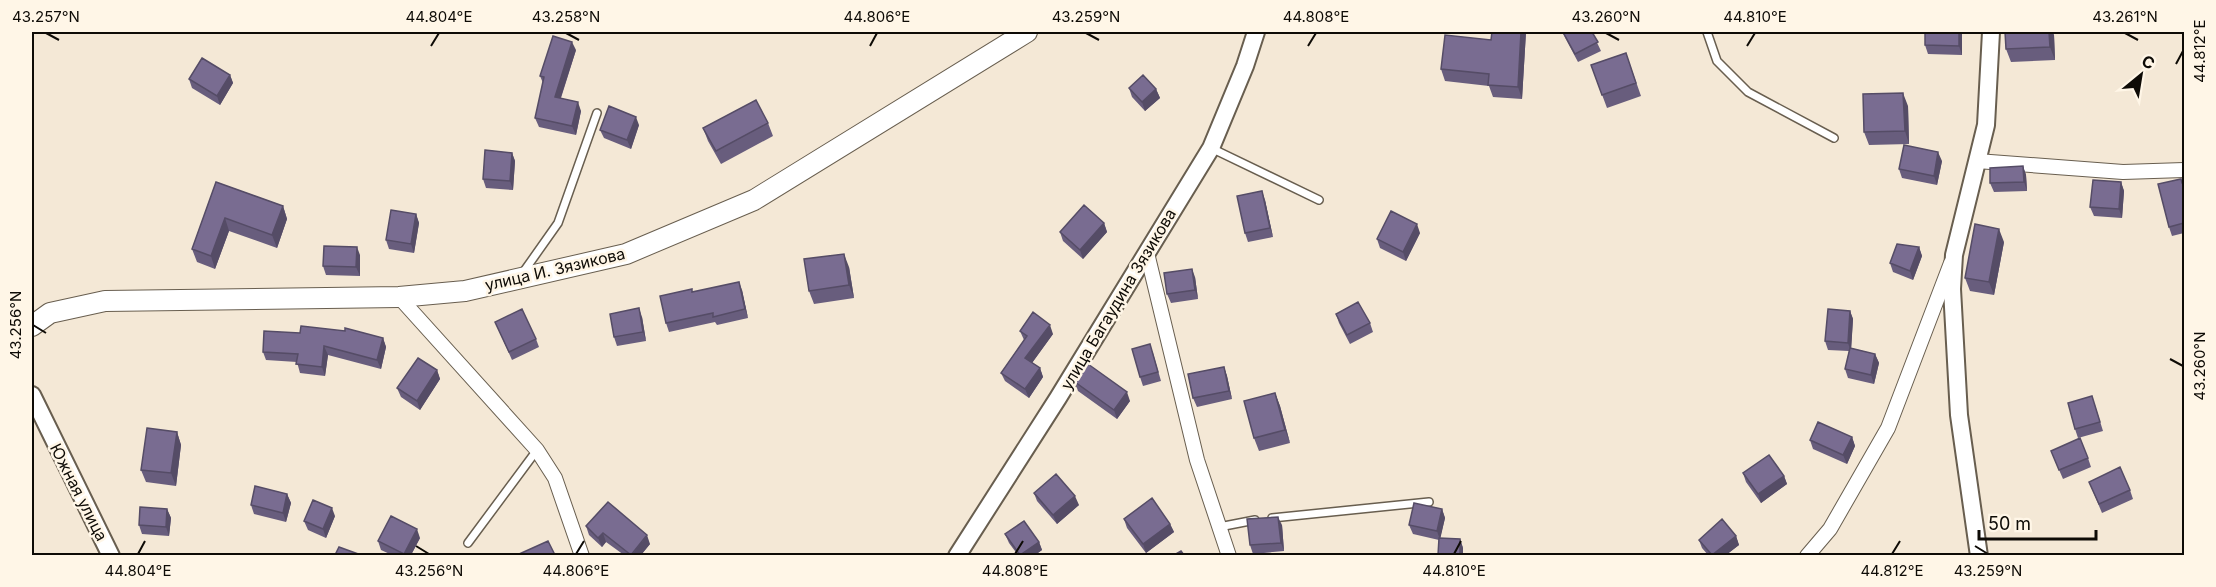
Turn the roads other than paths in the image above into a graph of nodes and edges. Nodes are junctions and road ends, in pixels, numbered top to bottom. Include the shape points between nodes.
1 (1027, 32) edge
2 (1256, 32) edge
3 (1707, 32) edge
4 (1991, 32) edge
5 (597, 113) dead end
6 (1834, 138) dead end
7 (1211, 148) junction
8 (1977, 161) junction
9 (2184, 170) edge
10 (1319, 200) dead end
11 (1147, 253) junction
12 (1954, 255) junction
13 (519, 278) junction
14 (399, 297) junction
15 (32, 326) edge
16 (32, 395) edge
17 (537, 450) junction
18 (1429, 502) dead end
19 (1219, 527) junction
20 (468, 543) dead end
21 (111, 555) edge
22 (582, 555) edge
23 (957, 555) edge
24 (1229, 555) edge
25 (1807, 555) edge
26 (1979, 555) edge

1 - 13 main road, улица И. Зязикова via 754,200 626,254
2 - 7 street, улица Багаудина Зязикова
3 - 6 lane via 1717,61 1748,92
4 - 8 street via 1986,126
5 - 13 lane via 558,223
7 - 10 lane
7 - 11 street, улица Багаудина Зязикова
8 - 9 street via 2122,172
8 - 12 street
11 - 19 street via 1197,460
11 - 23 street, улица Багаудина Зязикова
12 - 25 street via 1888,428 1830,529
12 - 26 street via 1952,289 1959,415
13 - 14 main road, улица И. Зязикова via 465,291
14 - 15 main road, улица И. Зязикова via 105,301 50,313
14 - 17 street
16 - 21 street, Южная улица
17 - 20 lane
17 - 22 street via 555,478
18 - 19 lane via 1259,519
19 - 24 street

